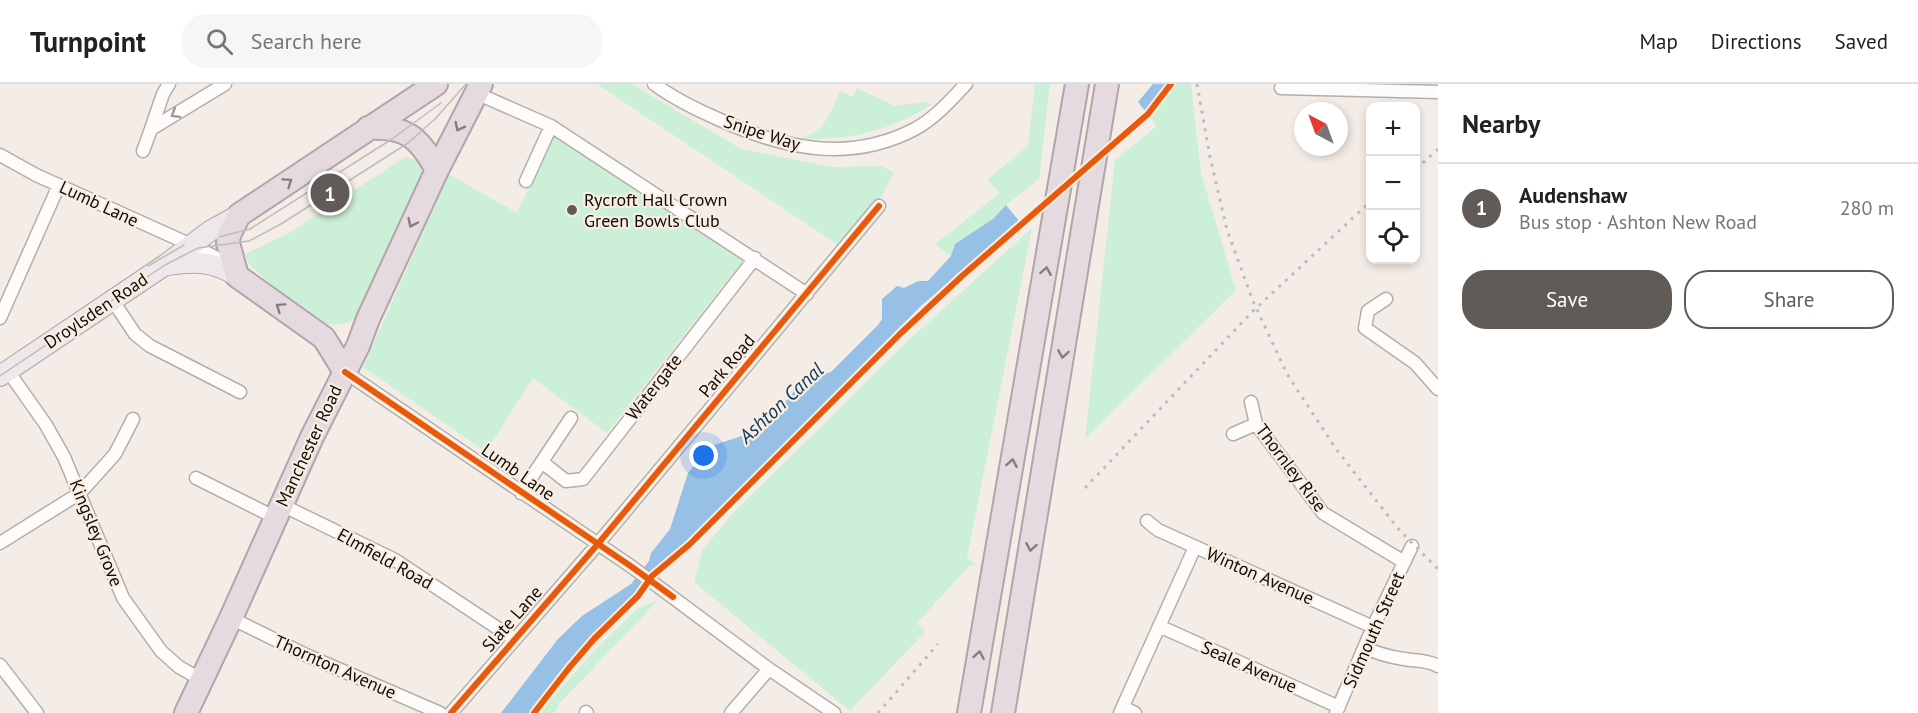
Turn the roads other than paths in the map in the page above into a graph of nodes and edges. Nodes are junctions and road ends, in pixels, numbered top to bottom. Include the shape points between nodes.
1 (169, 84) edge
2 (225, 84) edge
3 (436, 84) edge
4 (654, 84) edge
5 (966, 84) edge
6 (1075, 84) edge
7 (1107, 84) edge
8 (1118, 84) edge
9 (473, 87) edge
10 (1281, 88) dead end
11 (1438, 92) edge
12 (550, 126) junction
13 (368, 128) junction
14 (151, 129) junction
15 (143, 151) dead end
16 (0, 155) edge
17 (436, 170) junction
18 (1092, 172) junction
19 (526, 181) dead end
20 (59, 185) junction
21 (879, 206) dead end
22 (239, 214) junction
23 (192, 245) junction
24 (754, 258) junction
25 (165, 265) junction
26 (233, 273) junction
27 (807, 294) junction
28 (4, 297) edge
29 (1386, 299) dead end
30 (113, 301) junction
31 (0, 318) edge
32 (368, 319) junction
33 (324, 338) junction
34 (345, 372) junction
35 (4, 374) edge
36 (1438, 389) edge
37 (240, 392) dead end
38 (1251, 402) dead end
39 (571, 418) dead end
40 (133, 419) dead end
41 (1256, 424) junction
42 (1233, 434) dead end
43 (542, 462) junction
44 (196, 478) dead end
45 (80, 493) junction
46 (521, 493) junction
47 (279, 511) junction
48 (1148, 521) dead end
49 (0, 543) edge
50 (597, 545) junction
51 (1412, 546) dead end
52 (1195, 547) junction
53 (1404, 562) junction
54 (231, 618) junction
55 (1159, 626) junction
56 (1373, 627) junction
57 (514, 639) junction
58 (1366, 648) junction
59 (0, 665) edge
60 (1438, 666) edge
61 (769, 669) junction
62 (202, 680) junction
63 (1121, 710) edge
64 (1337, 710) edge
65 (37, 713) edge
66 (186, 713) edge
67 (440, 713) edge
68 (450, 713) edge
69 (731, 713) edge
70 (834, 713) edge
71 (969, 713) edge
72 (1003, 713) edge
73 (1135, 713) edge

1 - 14 street
2 -> 14 street
3 - 13 highway
4 - 5 street, Snipe Way via 737,128 777,142 824,150 870,144 916,128
71 -> 6 highway
7 - 18 highway
8 - 18 highway
9 - 12 street
9 -> 17 highway, Manchester Road
10 - 11 street
12 - 19 street
12 - 24 street
13 - 17 highway via 409,134
22 -> 13 highway
14 - 15 street
16 - 20 street, Lumb Lane
17 -> 32 highway, Manchester Road
18 -> 72 highway
20 - 23 street, Lumb Lane
20 - 28 street
21 - 27 street, Park Road
22 - 23 main road, Droylsden Road
22 - 26 highway via 228,243
23 - 25 main road, Droylsden Road
23 - 26 street, Lumb Lane via 215,257
24 - 27 street
24 - 43 street, Watergate via 583,479 566,481
25 - 26 main road, Lumb Lane via 202,262
25 - 30 main road, Droylsden Road
33 -> 26 highway, Lumb Lane
27 - 50 street, Park Road
28 - 31 street
29 - 36 street via 1368,311 1365,328 1415,363
30 - 35 main road, Droylsden Road
30 - 37 street via 135,334 150,346
32 - 33 highway via 358,327
32 - 34 highway, Manchester Road
33 - 34 highway, Lumb Lane
34 - 46 street, Lumb Lane
34 - 47 highway, Manchester Road
35 - 45 street, Kingsley Grove via 46,425
38 - 41 street, Thornley Rise
39 - 43 street
40 - 45 street via 115,453
41 - 42 street
41 - 53 street, Thornley Rise via 1323,513
43 - 46 street
44 - 47 street, Elmfield Road
45 - 49 street
45 - 62 street, Kingsley Grove via 123,598 161,651
46 - 50 street, Lumb Lane
47 - 54 highway, Manchester Road
47 - 57 street, Elmfield Road via 395,560
48 - 52 street, Winton Avenue via 1158,530
50 - 57 street, Slate Lane
50 - 61 street, Lumb Lane
51 - 53 street, Sidmouth Street
52 - 55 street
52 - 56 street, Winton Avenue
53 - 56 street, Sidmouth Street
54 - 62 highway, Manchester Road
54 - 67 street, Thornton Avenue
55 - 63 street
55 - 64 street, Seale Avenue
56 - 58 street, Sidmouth Street
57 - 68 street, Slate Lane
58 - 60 street
58 - 64 street, Sidmouth Street
59 - 65 street
61 - 69 street
61 - 70 street, Lumb Lane
62 - 66 highway, Manchester Road
63 - 73 street

